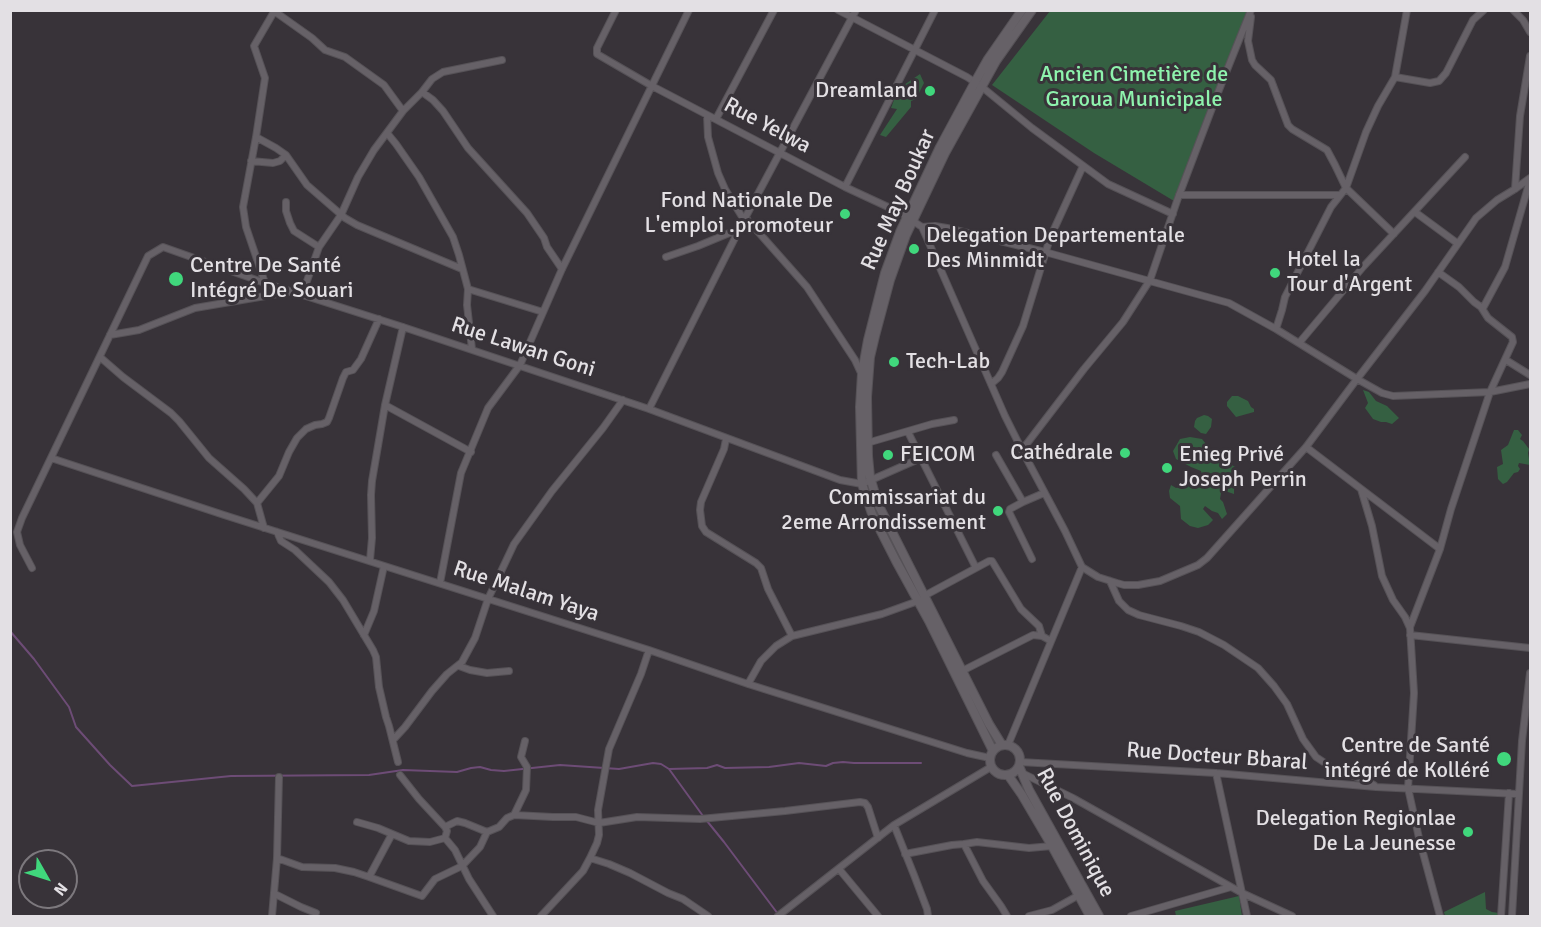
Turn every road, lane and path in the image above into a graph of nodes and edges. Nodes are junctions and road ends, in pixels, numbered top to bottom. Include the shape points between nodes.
1 (616, 10) edge
2 (689, 10) edge
3 (774, 10) edge
4 (838, 10) edge
5 (856, 10) edge
6 (935, 10) edge
7 (1022, 10) edge
8 (1032, 10) edge
9 (1251, 10) edge
10 (1407, 10) edge
11 (1484, 10) edge
12 (1513, 10) edge
13 (274, 11) edge
14 (852, 18) junction
15 (1530, 32) edge
16 (915, 50) junction
17 (1530, 56) edge
18 (502, 60) dead end
19 (1395, 76) junction
20 (978, 84) junction
21 (652, 86) junction
22 (422, 92) junction
23 (403, 111) junction
24 (707, 115) junction
25 (716, 119) junction
26 (387, 134) junction
27 (256, 137) junction
28 (780, 153) junction
29 (286, 155) junction
30 (1465, 157) dead end
31 (251, 161) junction
32 (1083, 166) junction
33 (1530, 179) edge
34 (845, 188) junction
35 (1346, 188) junction
36 (1515, 189) junction
37 (1179, 195) junction
38 (1340, 195) junction
39 (286, 202) dead end
40 (1414, 212) junction
41 (1173, 214) junction
42 (340, 215) junction
43 (909, 218) junction
44 (745, 219) junction
45 (922, 227) junction
46 (740, 228) junction
47 (1394, 234) junction
48 (1457, 243) junction
49 (319, 247) junction
50 (1046, 252) junction
51 (666, 257) dead end
52 (462, 269) junction
53 (562, 269) junction
54 (1438, 272) junction
55 (1150, 280) junction
56 (265, 283) junction
57 (468, 289) junction
58 (291, 292) junction
59 (302, 295) junction
60 (1483, 308) junction
61 (543, 312) junction
62 (379, 319) junction
63 (403, 327) junction
64 (1276, 329) junction
65 (110, 335) junction
66 (1299, 343) junction
67 (472, 349) junction
68 (100, 357) junction
69 (1506, 360) junction
70 (520, 365) junction
71 (862, 373) junction
72 (1530, 375) edge
73 (1357, 379) junction
74 (992, 384) junction
75 (1530, 384) edge
76 (1490, 393) junction
77 (623, 400) junction
78 (384, 405) junction
79 (649, 409) junction
80 (954, 420) dead end
81 (908, 432) junction
82 (726, 439) junction
83 (867, 443) junction
84 (1306, 447) junction
85 (1022, 450) junction
86 (471, 452) junction
87 (996, 455) dead end
88 (51, 458) junction
89 (921, 458) junction
90 (866, 482) junction
91 (1361, 489) junction
92 (1044, 493) junction
93 (1023, 502) junction
94 (257, 503) junction
95 (264, 528) junction
96 (277, 532) junction
97 (1440, 549) junction
98 (1032, 559) dead end
99 (370, 561) junction
100 (384, 566) junction
101 (1082, 567) junction
102 (32, 568) dead end
103 (976, 568) junction
104 (1110, 581) junction
105 (440, 583) junction
106 (921, 598) junction
107 (488, 599) junction
108 (1410, 632) junction
109 (364, 635) junction
110 (792, 636) junction
111 (1042, 636) junction
112 (1052, 641) junction
113 (1530, 648) edge
114 (649, 650) junction
115 (459, 666) junction
116 (509, 671) dead end
117 (962, 671) junction
118 (1530, 673) edge
119 (748, 684) junction
120 (393, 740) junction
121 (525, 741) dead end
122 (1005, 745) junction
123 (991, 758) junction
124 (398, 762) dead end
125 (1020, 767) junction
126 (1216, 773) junction
127 (400, 775) dead end
128 (1008, 775) junction
129 (279, 777) dead end
130 (1376, 786) junction
131 (1408, 788) junction
132 (1509, 793) junction
133 (1518, 794) junction
134 (514, 815) junction
135 (357, 822) dead end
136 (599, 822) junction
137 (894, 825) junction
138 (445, 827) junction
139 (487, 832) junction
140 (392, 834) junction
141 (445, 838) junction
142 (878, 838) junction
143 (964, 844) junction
144 (1052, 846) junction
145 (905, 854) junction
146 (278, 858) junction
147 (590, 858) junction
148 (462, 866) junction
149 (839, 869) junction
150 (369, 877) junction
151 (1231, 886) junction
152 (1242, 893) junction
153 (274, 894) junction
154 (1079, 895) junction
155 (316, 913) dead end
156 (272, 916) edge
157 (493, 916) edge
158 (541, 916) edge
159 (708, 916) edge
160 (778, 916) edge
161 (878, 916) edge
162 (928, 916) edge
163 (1007, 916) edge
164 (1029, 916) edge
165 (1090, 916) edge
166 (1099, 916) edge
167 (1131, 916) edge
168 (1248, 916) edge
169 (1292, 916) edge
170 (1440, 916) edge
171 (1501, 916) edge
172 (1512, 916) edge

1 - 21 street, Rue Yelwa via 597,54
2 - 21 street
3 - 25 street
4 - 14 street
5 - 14 street
6 - 16 street
7 - 20 main road, Rue May Boukar via 988,59
8 - 20 main road, Rue May Boukar
9 - 35 street via 1248,41 1252,60 1271,80 1288,124 1327,150
9 - 37 street
10 - 19 street
11 - 19 street via 1473,20 1439,81 1430,83
12 - 15 street
13 - 23 street via 326,50 345,57 384,85
13 - 27 street via 254,46 265,78
14 - 16 street
14 - 28 street
16 - 20 street
16 - 34 street
17 - 36 street via 1520,116
18 - 22 street via 443,72
19 - 35 street via 1366,132
20 - 32 street
20 - 43 main road, Rue May Boukar via 940,147
21 - 24 street, Rue Yelwa
21 - 53 street
22 - 23 street
22 - 53 street via 433,100 468,148 527,213
23 - 26 street
24 - 25 street, Rue Yelwa
24 - 44 street via 708,137 718,173
25 - 28 street, Rue Yelwa
26 - 42 street via 358,177
26 - 52 street via 419,177 453,237
27 - 29 street
27 - 31 street
28 - 34 street, Rue Yelwa
28 - 44 street
29 - 31 street via 273,164
29 - 42 street via 307,185
30 - 40 street
31 - 56 street via 243,207
32 - 41 street via 1116,189
32 - 50 street
33 - 36 street
33 - 60 street via 1505,267
34 - 43 street, Rue Yelwa
35 - 38 street
35 - 47 street
36 - 48 street via 1486,208
37 - 38 street
37 - 41 street
38 - 64 street via 1284,297
39 - 49 street via 294,231
40 - 47 street
40 - 48 street
41 - 55 street
42 - 49 street
42 - 52 street
43 - 45 street, Rue Yelwa
43 - 71 main road, Rue May Boukar via 885,273
43 - 83 main road, Rue May Boukar via 870,357
44 - 46 street
44 - 71 street via 807,287
45 - 50 street via 947,228
45 - 74 street
46 - 51 street
46 - 79 street
47 - 66 street
48 - 54 street
49 - 59 street
50 - 55 street
50 - 74 street via 1023,326 1002,372
52 - 57 street
53 - 61 street
54 - 60 street
54 - 73 street
55 - 64 street via 1229,303
55 - 85 street via 1123,322
56 - 58 street, Rue Lawan Goni
56 - 65 street, Rue Lawan Goni via 163,247 148,256
57 - 61 street
57 - 67 street
58 - 59 street, Rue Lawan Goni
58 - 65 street via 195,308 139,330
59 - 62 street, Rue Lawan Goni
60 - 69 street via 1488,318 1512,337
61 - 70 street
62 - 63 street, Rue Lawan Goni
62 - 94 street via 361,359 353,370 346,372 327,422 306,429 297,438 279,476
63 - 67 street, Rue Lawan Goni
63 - 78 street
64 - 66 street
65 - 68 street
66 - 73 street
67 - 70 street, Rue Lawan Goni
68 - 88 street
68 - 94 street via 171,413 209,458
69 - 72 street
69 - 76 street
70 - 77 street, Rue Lawan Goni
70 - 86 street via 488,408
71 - 90 main road, Rue May Boukar via 860,433
73 - 76 street via 1393,396
73 - 84 street
74 - 85 street
75 - 76 street
76 - 97 street
77 - 79 street, Rue Lawan Goni
77 - 107 street via 514,544
78 - 86 street
78 - 99 street via 372,488
79 - 82 street, Rue Lawan Goni
80 - 81 street
81 - 83 street
81 - 89 street
82 - 90 street, Rue Lawan Goni via 840,480
82 - 110 street via 701,502 702,526 761,568
83 - 90 main road, Rue May Boukar
84 - 91 street
84 - 104 street via 1202,562 1154,583 1131,585
85 - 92 street
86 - 105 street via 461,473
87 - 93 street
88 - 95 street, Rue Malam Yaya
88 - 102 street via 17,531
89 - 90 street
89 - 103 street
90 - 106 main road, Rue May Boukar via 883,536
91 - 97 street
91 - 108 street via 1382,576
92 - 93 street
92 - 101 street
93 - 98 street via 1008,512
94 - 95 street
95 - 96 street, Rue Malam Yaya
96 - 99 street, Rue Malam Yaya
96 - 109 street via 281,541 329,582
97 - 108 street
99 - 100 street, Rue Malam Yaya
100 - 105 street, Rue Malam Yaya
100 - 109 street
101 - 104 street
101 - 112 street
103 - 106 street
103 - 111 street via 992,561 1021,609 1039,626
104 - 130 street via 1128,610 1199,632 1258,668 1287,704 1316,757
105 - 107 street, Rue Malam Yaya
106 - 110 street via 882,614
106 - 117 main road, Rue May Boukar
106 - 123 main road, Rue May Boukar
107 - 114 street, Rue Malam Yaya
107 - 115 street via 469,651
108 - 113 street
108 - 131 street via 1414,693
109 - 120 street via 375,657
110 - 119 street via 761,661
111 - 112 street
111 - 117 street via 1033,635
112 - 122 street
114 - 119 street, Rue Malam Yaya
114 - 136 street via 609,749
115 - 116 street via 487,673
115 - 120 street via 447,674
117 - 122 main road, Rue May Boukar via 989,724
118 - 133 street
119 - 123 street, Rue Malam Yaya
120 - 124 street
121 - 134 street via 521,757 527,770 526,790
122 - 123 main road
122 - 125 main road via 1018,751
123 - 128 main road via 998,774
123 - 137 street
125 - 126 street, Rue Docteur Bbaral
125 - 128 main road
125 - 151 street
125 - 166 main road, Rue Dominique
126 - 130 street, Rue Docteur Bbaral
126 - 152 street
127 - 138 street
128 - 144 main road, Rue Dominique
129 - 146 street
130 - 131 street, Rue Docteur Bbaral
131 - 132 street, Rue Docteur Bbaral
131 - 170 street
132 - 133 street, Rue Docteur Bbaral
132 - 171 street
133 - 172 street
134 - 136 street via 576,817
134 - 139 street
135 - 140 street
136 - 142 street via 637,817 700,819 860,802 868,807
136 - 147 street via 597,843
137 - 142 street
137 - 145 street
138 - 139 street via 457,821
138 - 141 street
139 - 148 street via 480,847
140 - 141 street via 422,842
140 - 150 street
141 - 148 street
142 - 149 street
143 - 144 street
143 - 145 street
143 - 163 street
144 - 154 main road, Rue Dominique
145 - 162 street
146 - 150 street via 302,867 335,868
146 - 153 street
147 - 158 street via 583,871
147 - 159 street via 683,899
148 - 150 street via 435,879 422,896
148 - 157 street
149 - 160 street
149 - 161 street
151 - 152 street
151 - 167 street
152 - 168 street
152 - 169 street
153 - 155 street
153 - 156 street
154 - 164 street via 1052,910
154 - 165 main road, Rue Dominique

